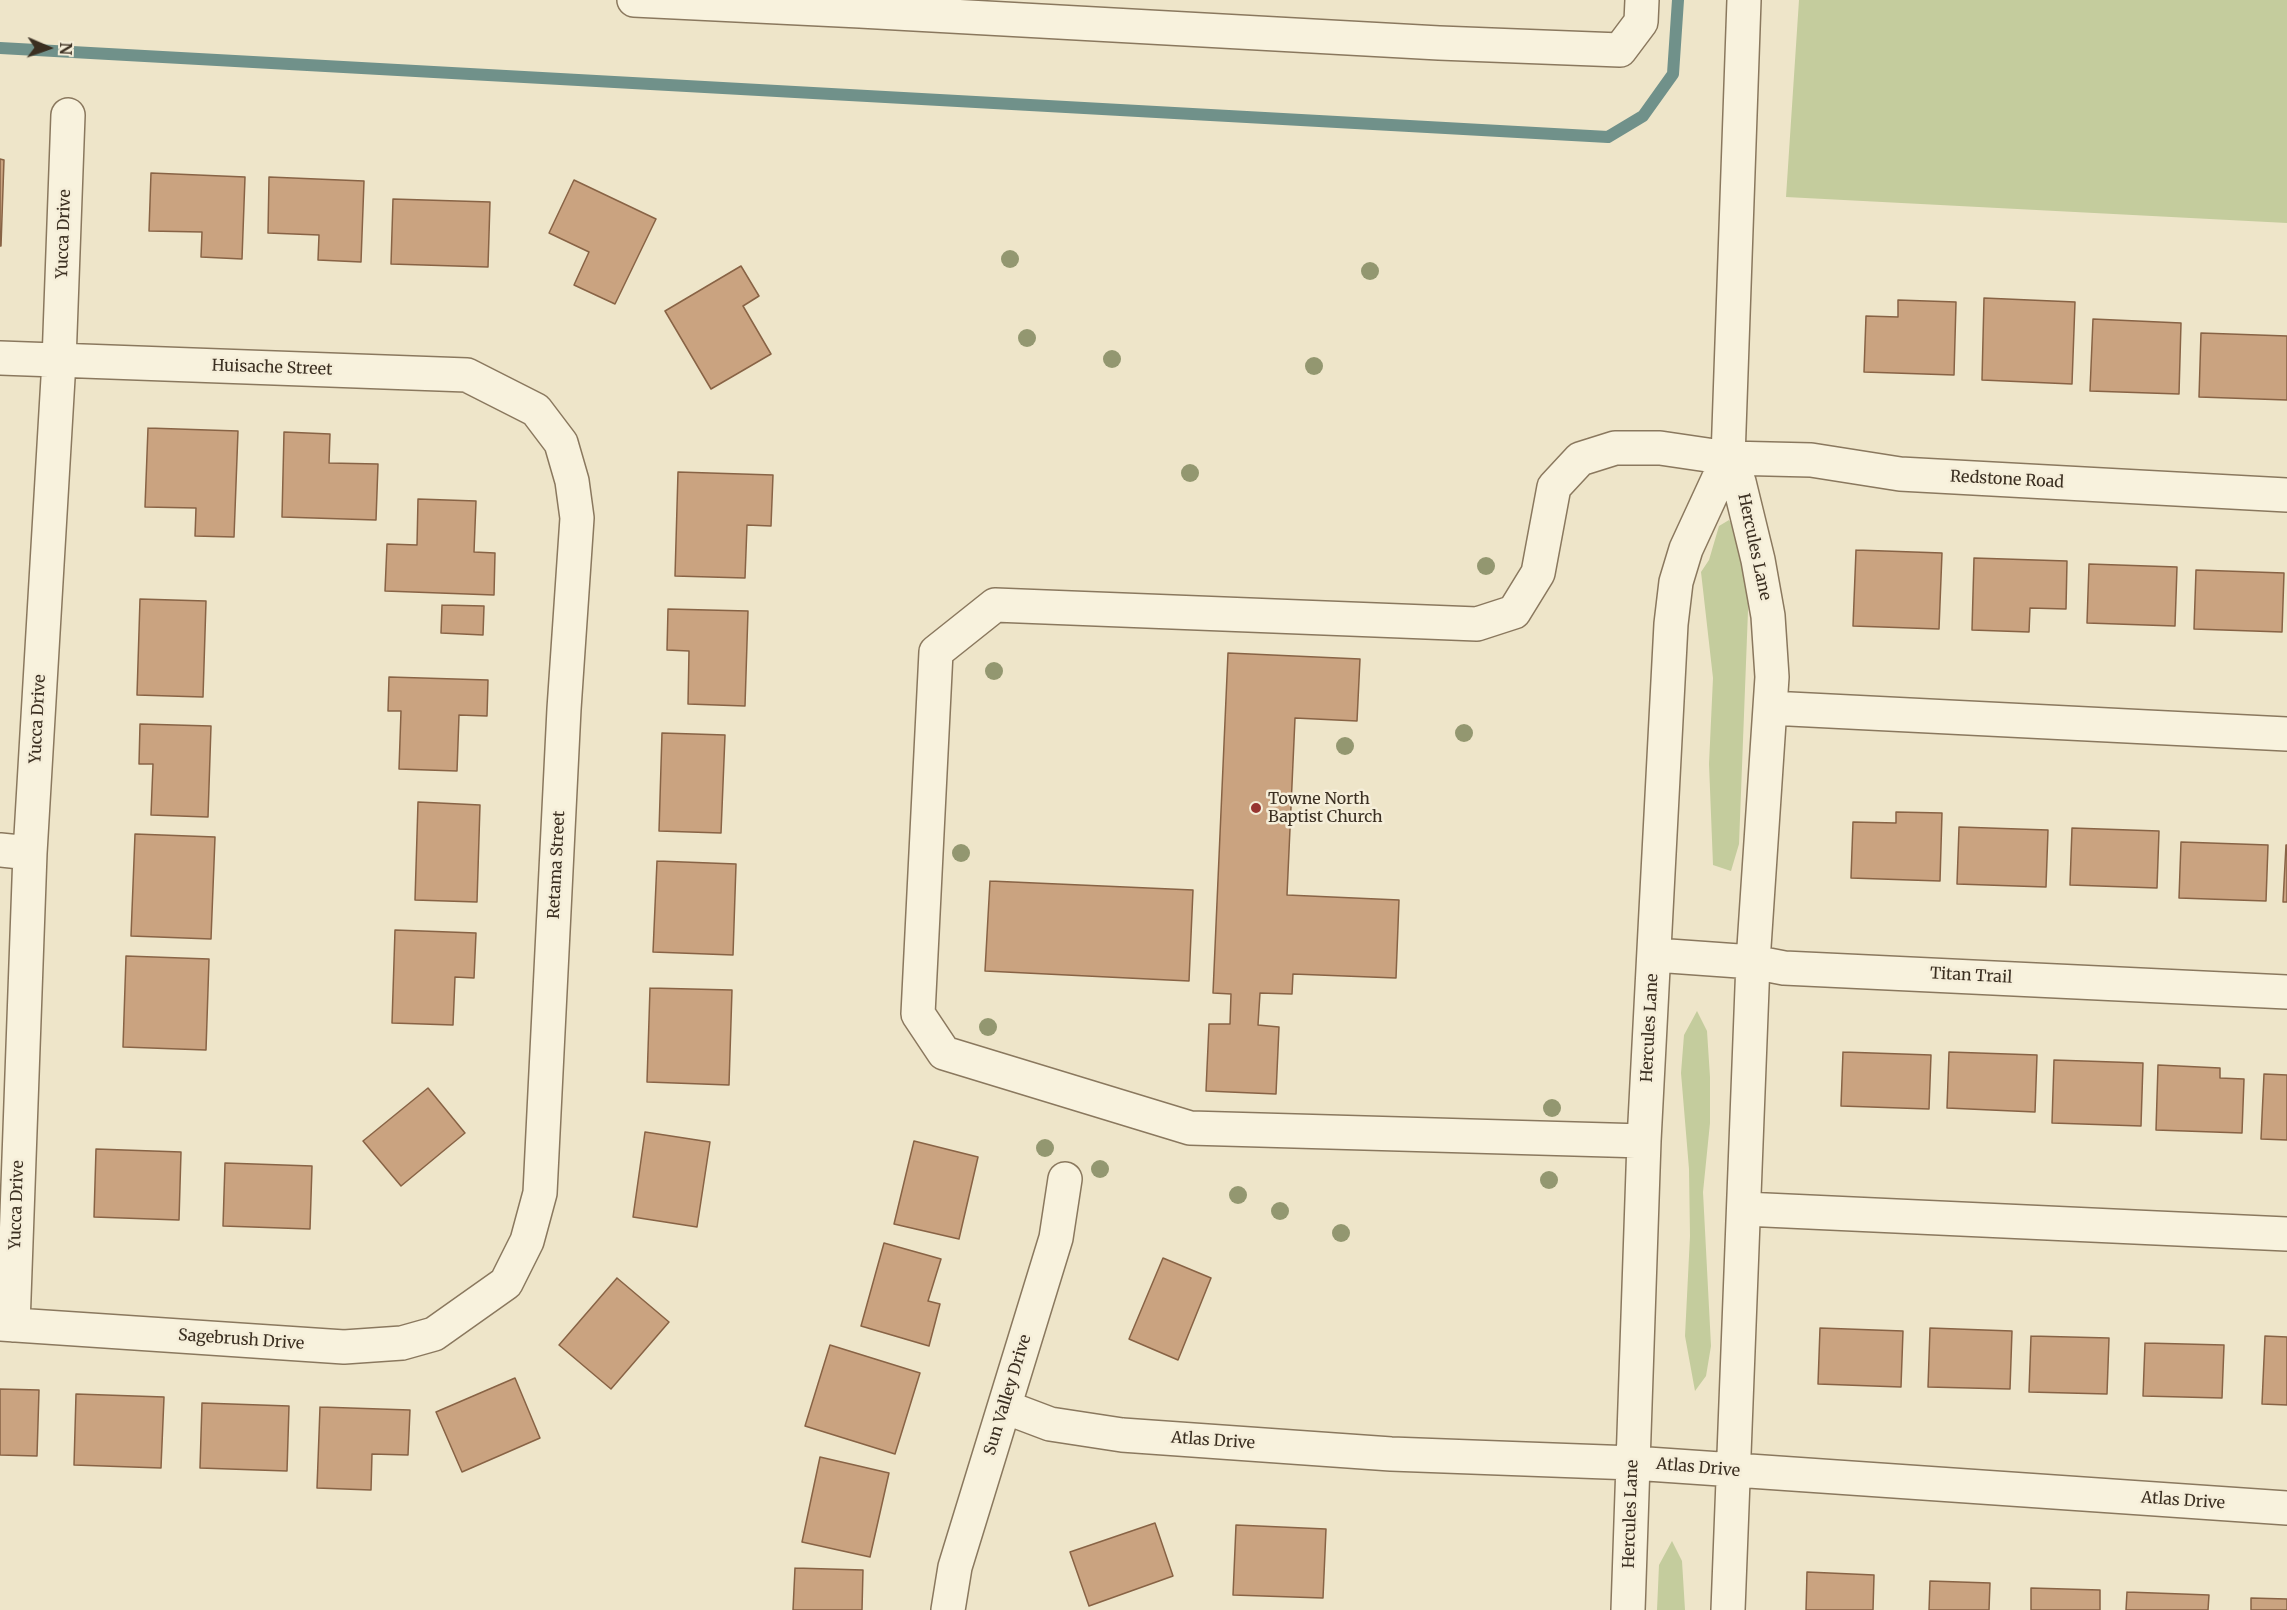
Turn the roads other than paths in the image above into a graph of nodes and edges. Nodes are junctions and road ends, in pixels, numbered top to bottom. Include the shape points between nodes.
1 (634, 0) edge
2 (1642, 0) edge
3 (1744, 0) edge
4 (861, 6) edge
5 (68, 115) dead end
6 (0, 358) edge
7 (59, 361) junction
8 (536, 410) joint
9 (1728, 458) junction
10 (2287, 495) edge
11 (1770, 708) junction
12 (2287, 734) edge
13 (15, 852) edge
14 (1655, 954) junction
15 (1753, 962) junction
16 (2287, 992) edge
17 (1644, 1141) junction
18 (1065, 1179) dead end
19 (1744, 1209) junction
20 (2287, 1234) edge
21 (473, 1308) joint
22 (7, 1324) edge
23 (1005, 1407) junction
24 (1633, 1463) junction
25 (1734, 1472) junction
26 (2287, 1508) edge
27 (948, 1610) edge
28 (1628, 1610) edge
29 (1728, 1610) edge

1 - 4 street
2 - 4 street via 1641,22 1620,50 1439,44
3 - 9 street, Hercules Lane
5 - 7 street, Yucca Drive
6 - 7 street, Huisache Street
7 - 8 street, Huisache Street via 467,375
7 - 13 street, Yucca Drive
8 - 21 street, Retama Street via 561,443 577,519 540,1193 526,1241 506,1283
9 - 10 street, Redstone Road via 1811,460 1900,474
9 - 11 street, Hercules Lane via 1751,522 1764,594 1772,677
9 - 14 street, Hercules Lane via 1686,549 1673,600
9 - 17 street, Redstone Road via 1630,447 1580,459 1554,487 1538,573 1514,612 1477,624 995,606 936,652 918,1014 944,1053 1190,1128
11 - 12 street
11 - 15 street, Hercules Lane
13 - 22 street, Yucca Drive
14 - 15 street, Titan Trail
14 - 17 street, Hercules Lane
15 - 16 street, Titan Trail via 1784,968
15 - 19 street, Hercules Lane
17 - 24 street, Hercules Lane
18 - 23 street, Sun Valley Drive via 1056,1238
19 - 20 street
19 - 25 street, Hercules Lane
21 - 22 street, Sagebrush Drive via 434,1334 402,1344 344,1347
23 - 24 street, Atlas Drive via 1050,1424 1122,1435 1392,1454
23 - 27 street, Sun Valley Drive via 955,1567
24 - 25 street, Atlas Drive
24 - 28 street, Hercules Lane
25 - 26 street, Atlas Drive
25 - 29 street, Hercules Lane

